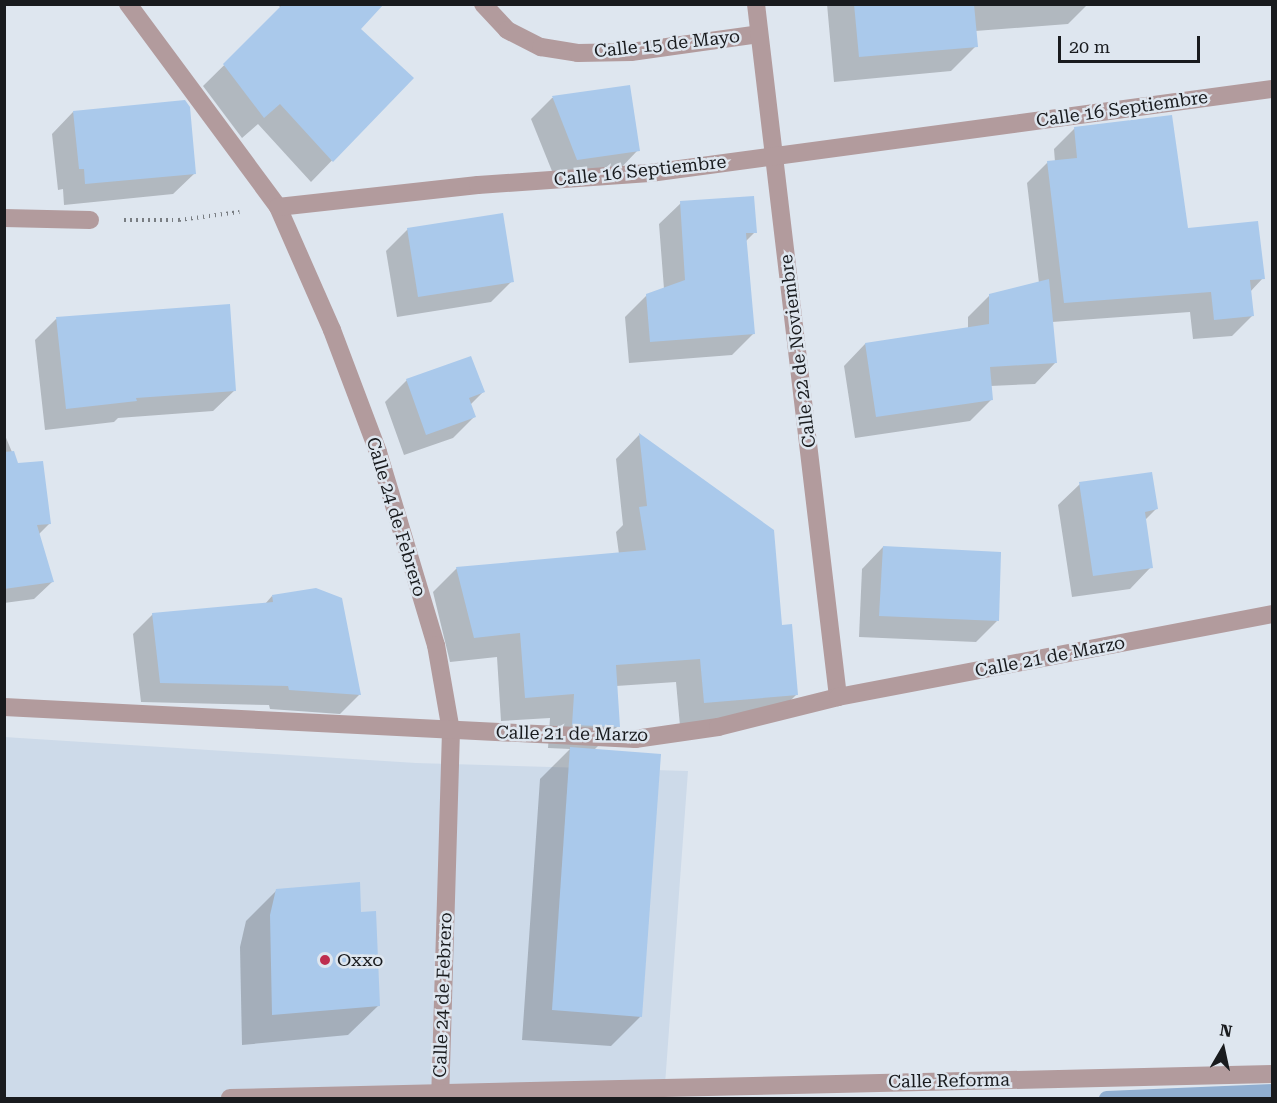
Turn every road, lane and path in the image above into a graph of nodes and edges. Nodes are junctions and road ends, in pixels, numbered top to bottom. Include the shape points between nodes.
1 (128, 4) edge
2 (483, 4) edge
3 (756, 4) edge
4 (759, 34) junction
5 (1272, 88) edge
6 (775, 155) junction
7 (278, 207) junction
8 (4, 218) edge
9 (90, 220) joint
10 (1272, 614) edge
11 (838, 698) junction
12 (4, 707) edge
13 (451, 731) junction
14 (1272, 1074) edge
15 (834, 1091) edge
16 (440, 1094) junction
17 (332, 1097) edge
18 (230, 1098) edge

1 - 7 street, Calle 24 de Febrero
2 - 4 street, Calle 15 de Mayo via 507,30 541,47 578,53 631,52
3 - 4 street, Calle 22 de Noviembre
4 - 6 street, Calle 22 de Noviembre
5 - 6 street, Calle 16 Septiembre
6 - 7 street, Calle 16 Septiembre via 650,173 478,185
6 - 11 street, Calle 22 de Noviembre
7 - 9 path via 178,220
7 - 13 street, Calle 24 de Febrero via 332,330 378,452 436,645
8 - 9 street
10 - 11 street, Calle 21 de Marzo
11 - 13 street, Calle 21 de Marzo via 718,727 635,739
12 - 13 street, Calle 21 de Marzo
13 - 16 street, Calle 24 de Febrero
14 - 15 street, Calle Reforma
15 - 16 street, Calle Reforma
16 - 17 street, Calle Reforma
17 - 18 street, Calle Reforma

